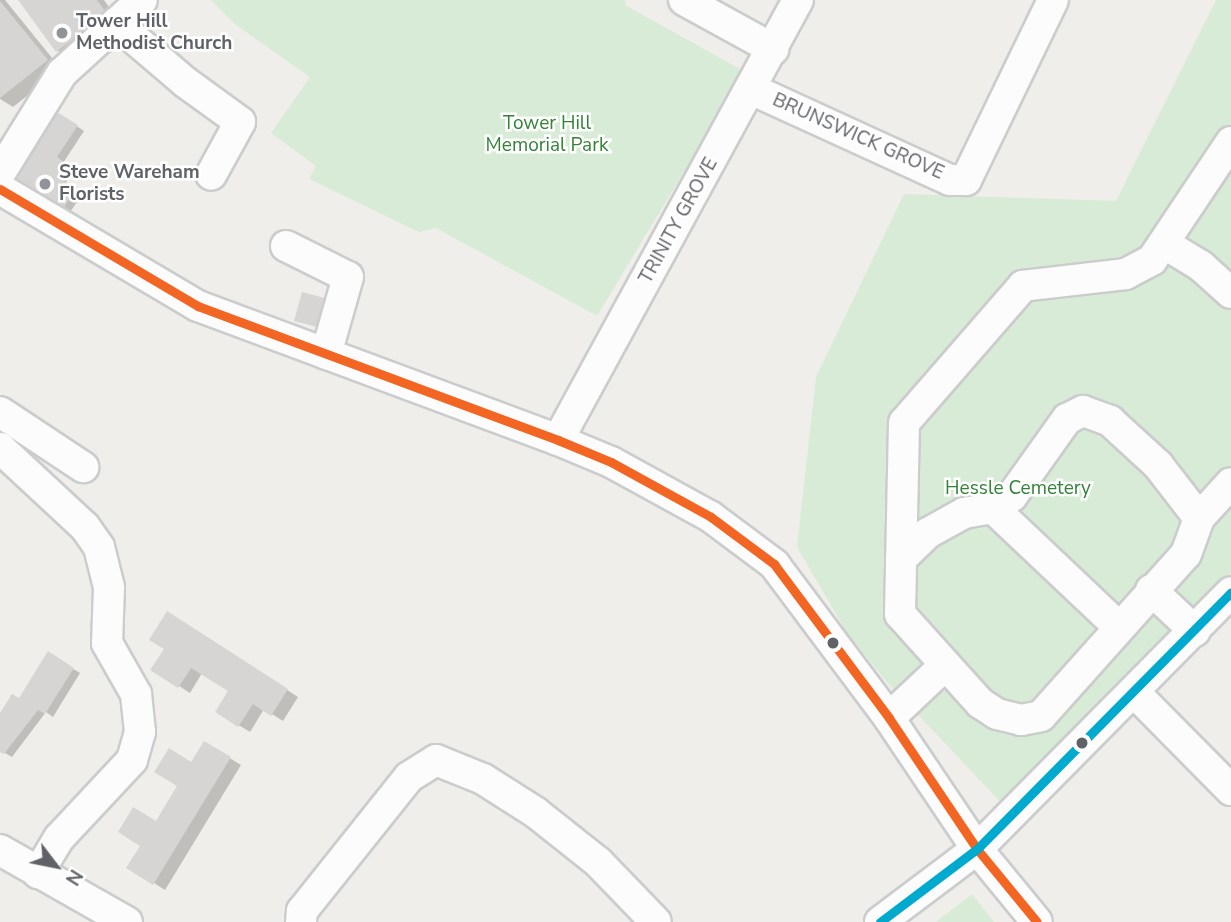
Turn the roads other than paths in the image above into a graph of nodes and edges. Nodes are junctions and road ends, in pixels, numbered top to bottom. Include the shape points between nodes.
1 (142, 0) edge
2 (684, 0) edge
3 (798, 0) edge
4 (1053, 0) edge
5 (116, 23) junction
6 (773, 48) junction
7 (751, 89) junction
8 (1231, 142) edge
9 (0, 173) edge
10 (211, 175) dead end
11 (0, 189) edge
12 (1165, 244) junction
13 (286, 246) dead end
14 (1231, 293) edge
15 (326, 355) junction
16 (0, 412) edge
17 (558, 440) junction
18 (0, 448) edge
19 (83, 467) dead end
20 (1231, 483) edge
21 (993, 508) junction
22 (1199, 518) junction
23 (901, 559) junction
24 (1151, 590) junction
25 (1226, 607) edge
26 (1119, 627) junction
27 (1195, 631) junction
28 (944, 666) junction
29 (1134, 692) junction
30 (889, 718) junction
31 (1231, 790) edge
32 (976, 849) junction
33 (0, 850) edge
34 (38, 873) junction
35 (118, 919) edge
36 (301, 922) edge
37 (656, 922) edge
38 (880, 922) edge
39 (1037, 922) edge

1 - 5 street
2 - 6 street
3 - 6 street, TRINITY GROVE
4 - 7 street, BRUNSWICK GROVE via 966,180 950,180
5 - 9 street via 62,73
5 - 10 street via 240,122
6 - 7 street, TRINITY GROVE
7 - 17 street, TRINITY GROVE
8 - 12 street
11 - 15 street via 198,306
12 - 14 street via 1201,266
12 - 23 street via 1153,260 1126,274 1023,286 904,423
13 - 15 street via 348,277
15 - 17 street
16 - 19 street
17 - 30 street via 611,462 711,517 774,564
18 - 34 street via 85,527 99,547 108,587 107,643 136,694 140,732 132,760 59,838
20 - 22 street
21 - 22 street via 1012,496 1066,419 1083,411 1110,421 1158,465
21 - 23 street via 964,513 928,533
21 - 26 street
22 - 24 street via 1186,554
23 - 28 street via 900,614
24 - 26 street
24 - 27 street
25 - 27 street
26 - 28 street via 1041,716 1021,720 997,714
27 - 29 street
28 - 30 street
29 - 31 street
29 - 32 street
30 - 32 street
32 - 38 street
32 - 39 street
33 - 34 street
34 - 35 street
36 - 37 street via 302,911 409,777 436,760 483,779 535,812 598,862

